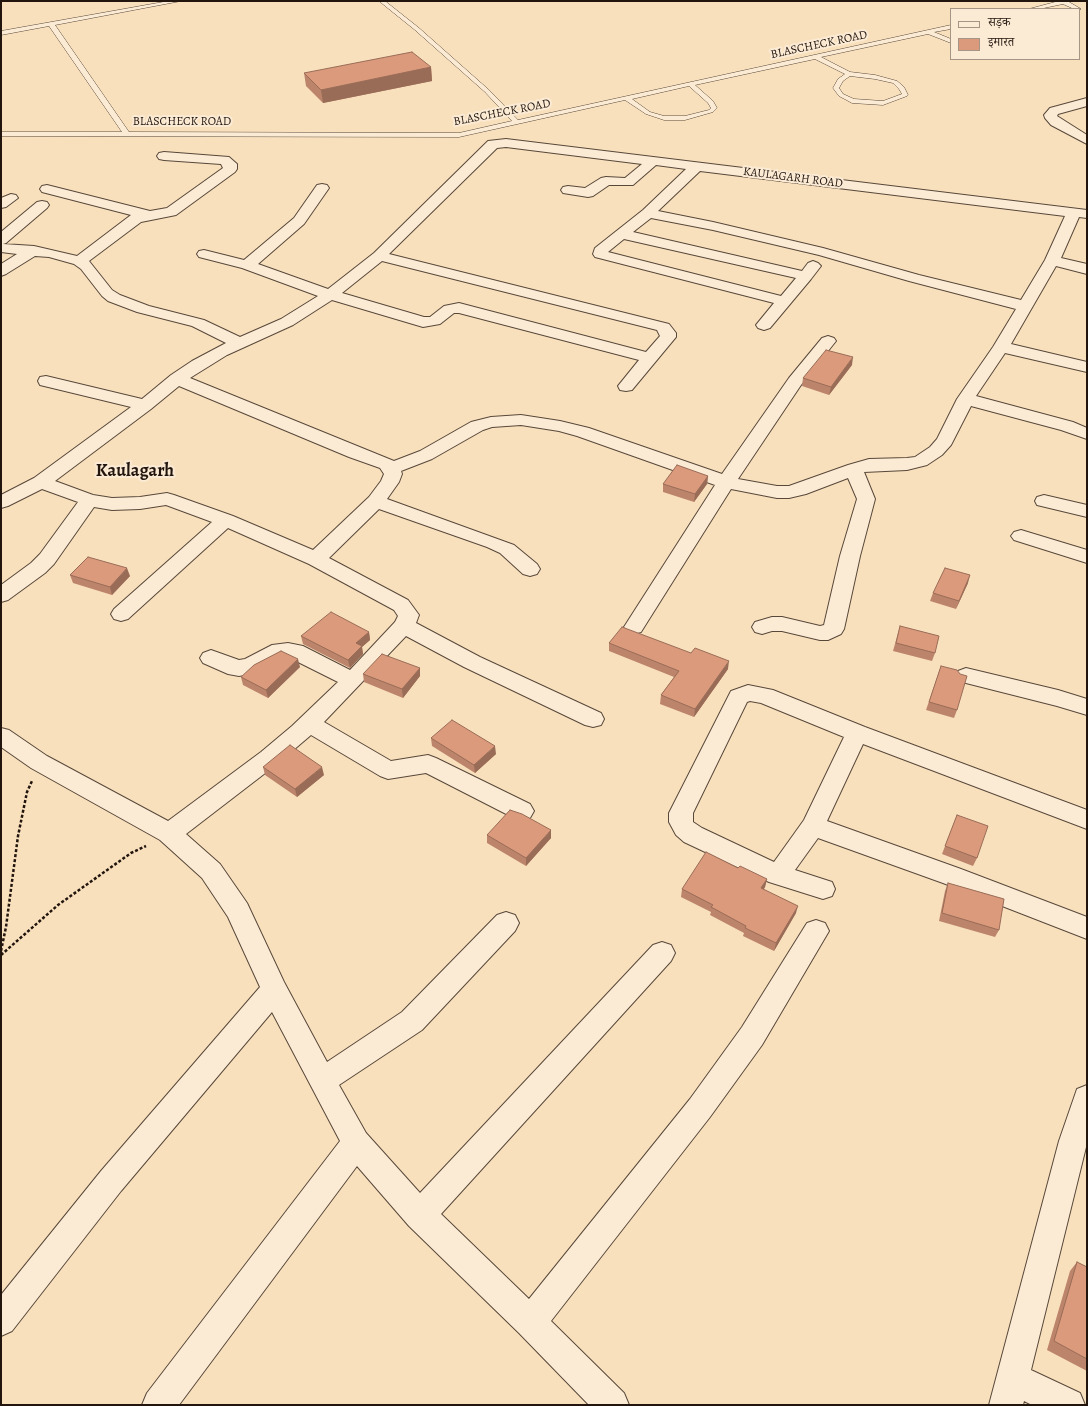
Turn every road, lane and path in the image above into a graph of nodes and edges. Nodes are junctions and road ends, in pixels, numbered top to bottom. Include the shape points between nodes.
1 (178, 1) edge
2 (382, 1) edge
3 (1065, 1) edge
4 (1036, 8) edge
5 (1077, 8) edge
6 (51, 24) junction
7 (950, 27) edge
8 (928, 32) junction
9 (1, 33) edge
10 (950, 41) edge
11 (816, 57) junction
12 (849, 74) junction
13 (690, 84) junction
14 (626, 98) junction
15 (1087, 102) edge
16 (516, 122) junction
17 (126, 133) junction
18 (1, 134) edge
19 (1087, 140) edge
20 (164, 156) dead end
21 (653, 161) junction
22 (696, 166) junction
23 (322, 188) dead end
24 (47, 189) dead end
25 (568, 190) dead end
26 (42, 205) dead end
27 (648, 213) junction
28 (1081, 213) edge
29 (146, 215) junction
30 (622, 234) junction
31 (1, 240) edge
32 (1, 248) edge
33 (34, 250) junction
34 (823, 252) junction
35 (204, 254) dead end
36 (379, 256) junction
37 (1052, 260) junction
38 (79, 261) junction
39 (247, 265) junction
40 (1087, 269) edge
41 (1, 271) edge
42 (806, 276) junction
43 (330, 295) junction
44 (783, 301) junction
45 (1024, 306) junction
46 (764, 325) dead end
47 (828, 341) dead end
48 (240, 344) junction
49 (1001, 347) junction
50 (649, 358) junction
51 (1087, 367) edge
52 (177, 379) junction
53 (46, 381) dead end
54 (626, 386) dead end
55 (966, 399) junction
56 (145, 405) junction
57 (1087, 434) edge
58 (391, 469) junction
59 (854, 469) junction
60 (41, 482) junction
61 (726, 482) junction
62 (89, 500) junction
63 (376, 501) junction
64 (1044, 501) dead end
65 (1, 502) edge
66 (1087, 511) edge
67 (226, 520) junction
68 (1021, 536) dead end
69 (1087, 556) edge
70 (316, 559) junction
71 (530, 569) dead end
72 (1, 595) edge
73 (121, 614) dead end
74 (404, 626) junction
75 (634, 627) dead end
76 (762, 627) dead end
77 (211, 658) dead end
78 (966, 676) edge
79 (352, 680) junction
80 (1087, 707) edge
81 (593, 719) dead end
82 (309, 724) junction
83 (857, 733) junction
84 (1, 736) edge
85 (40, 762) junction
86 (522, 811) dead end
87 (1087, 820) edge
88 (813, 826) junction
89 (169, 833) junction
90 (778, 876) junction
91 (823, 888) dead end
92 (506, 923) dead end
93 (1087, 928) edge
94 (816, 931) dead end
95 (1, 951) edge
96 (662, 953) dead end
97 (1, 955) edge
98 (274, 990) junction
99 (322, 1081) junction
100 (1087, 1098) edge
101 (356, 1143) junction
102 (420, 1216) junction
103 (1, 1320) edge
104 (530, 1322) junction
105 (1009, 1392) edge
106 (159, 1405) edge
107 (612, 1405) edge
108 (1068, 1405) edge

1 - 6 lane
2 - 16 lane via 487,91
3 - 4 lane
3 - 5 lane
6 - 9 lane
6 - 17 lane
7 - 8 lane, BLASCHECK ROAD
8 - 10 lane
8 - 11 lane, BLASCHECK ROAD
11 - 12 lane
11 - 13 lane, BLASCHECK ROAD
12 - 12 lane via 895,82 905,94 883,103 852,101 841,95 836,88 840,80
13 - 14 lane, BLASCHECK ROAD
13 - 14 lane via 711,102 714,108 712,111 685,118 664,118 648,113
14 - 16 lane, BLASCHECK ROAD
15 - 19 street via 1054,111 1050,115 1056,122
16 - 17 lane, BLASCHECK ROAD via 459,135
17 - 18 lane, BLASCHECK ROAD
20 - 29 street via 224,160 230,164 230,169 171,212
21 - 22 street, KAULAGARH ROAD
21 - 25 street via 628,182 606,181 588,193
21 - 36 street, KAULAGARH ROAD via 499,143 489,146
22 - 27 street
22 - 28 street, KAULAGARH ROAD
23 - 39 street via 298,221
24 - 29 street
26 - 31 street
27 - 30 street
27 - 34 street
28 - 37 street
29 - 38 street via 132,222
30 - 42 street
30 - 44 street via 600,251 600,254
32 - 33 street
33 - 38 street
33 - 41 street
34 - 42 street
34 - 45 street
35 - 39 street
36 - 43 street
36 - 50 street via 663,327 668,337
37 - 40 street
37 - 45 street
38 - 48 street via 114,298 143,309 198,323
39 - 43 street
42 - 44 street
43 - 48 street via 287,322
43 - 50 street via 429,322 450,309 459,308
44 - 46 street
45 - 49 street
47 - 61 street via 795,382
48 - 52 street
49 - 51 street
49 - 55 street
50 - 54 street
52 - 56 street
52 - 58 street via 386,464
53 - 56 street
55 - 57 street via 1060,424
55 - 59 street via 945,441 921,461
56 - 60 street
58 - 61 street via 426,455 477,426 491,422 521,420 583,432
58 - 63 street via 393,474 390,482
59 - 61 street via 789,492
59 - 76 street via 866,500 850,556 834,629 828,633 820,633 782,624
60 - 62 street
60 - 65 street
61 - 75 street
62 - 67 street via 112,504 167,499
62 - 72 street via 47,559
63 - 70 street
63 - 71 street via 494,543 507,549
64 - 66 street
67 - 70 street
67 - 73 street
68 - 69 street
70 - 74 street via 401,605 409,615
74 - 79 street
74 - 81 street via 472,662
77 - 79 street via 239,668 250,666 279,650 292,650
78 - 80 street
79 - 82 street
82 - 86 street via 388,770 428,764
82 - 89 street via 269,758
83 - 87 street
83 - 88 street
83 - 90 street via 757,693 748,693 739,697 736,702 681,813 681,822 693,835
84 - 85 street
85 - 89 street
85 - 95 path via 27,792
88 - 90 street
88 - 93 street
89 - 97 path via 131,853 64,901
89 - 98 street via 211,871 238,911
90 - 91 street
92 - 99 street via 412,1021
94 - 104 street via 752,1036 700,1108
96 - 102 street
98 - 99 street
98 - 103 street via 111,1181
99 - 101 street
100 - 105 street via 1073,1141
101 - 102 street
101 - 106 street
102 - 104 street
104 - 107 street
105 - 108 street

